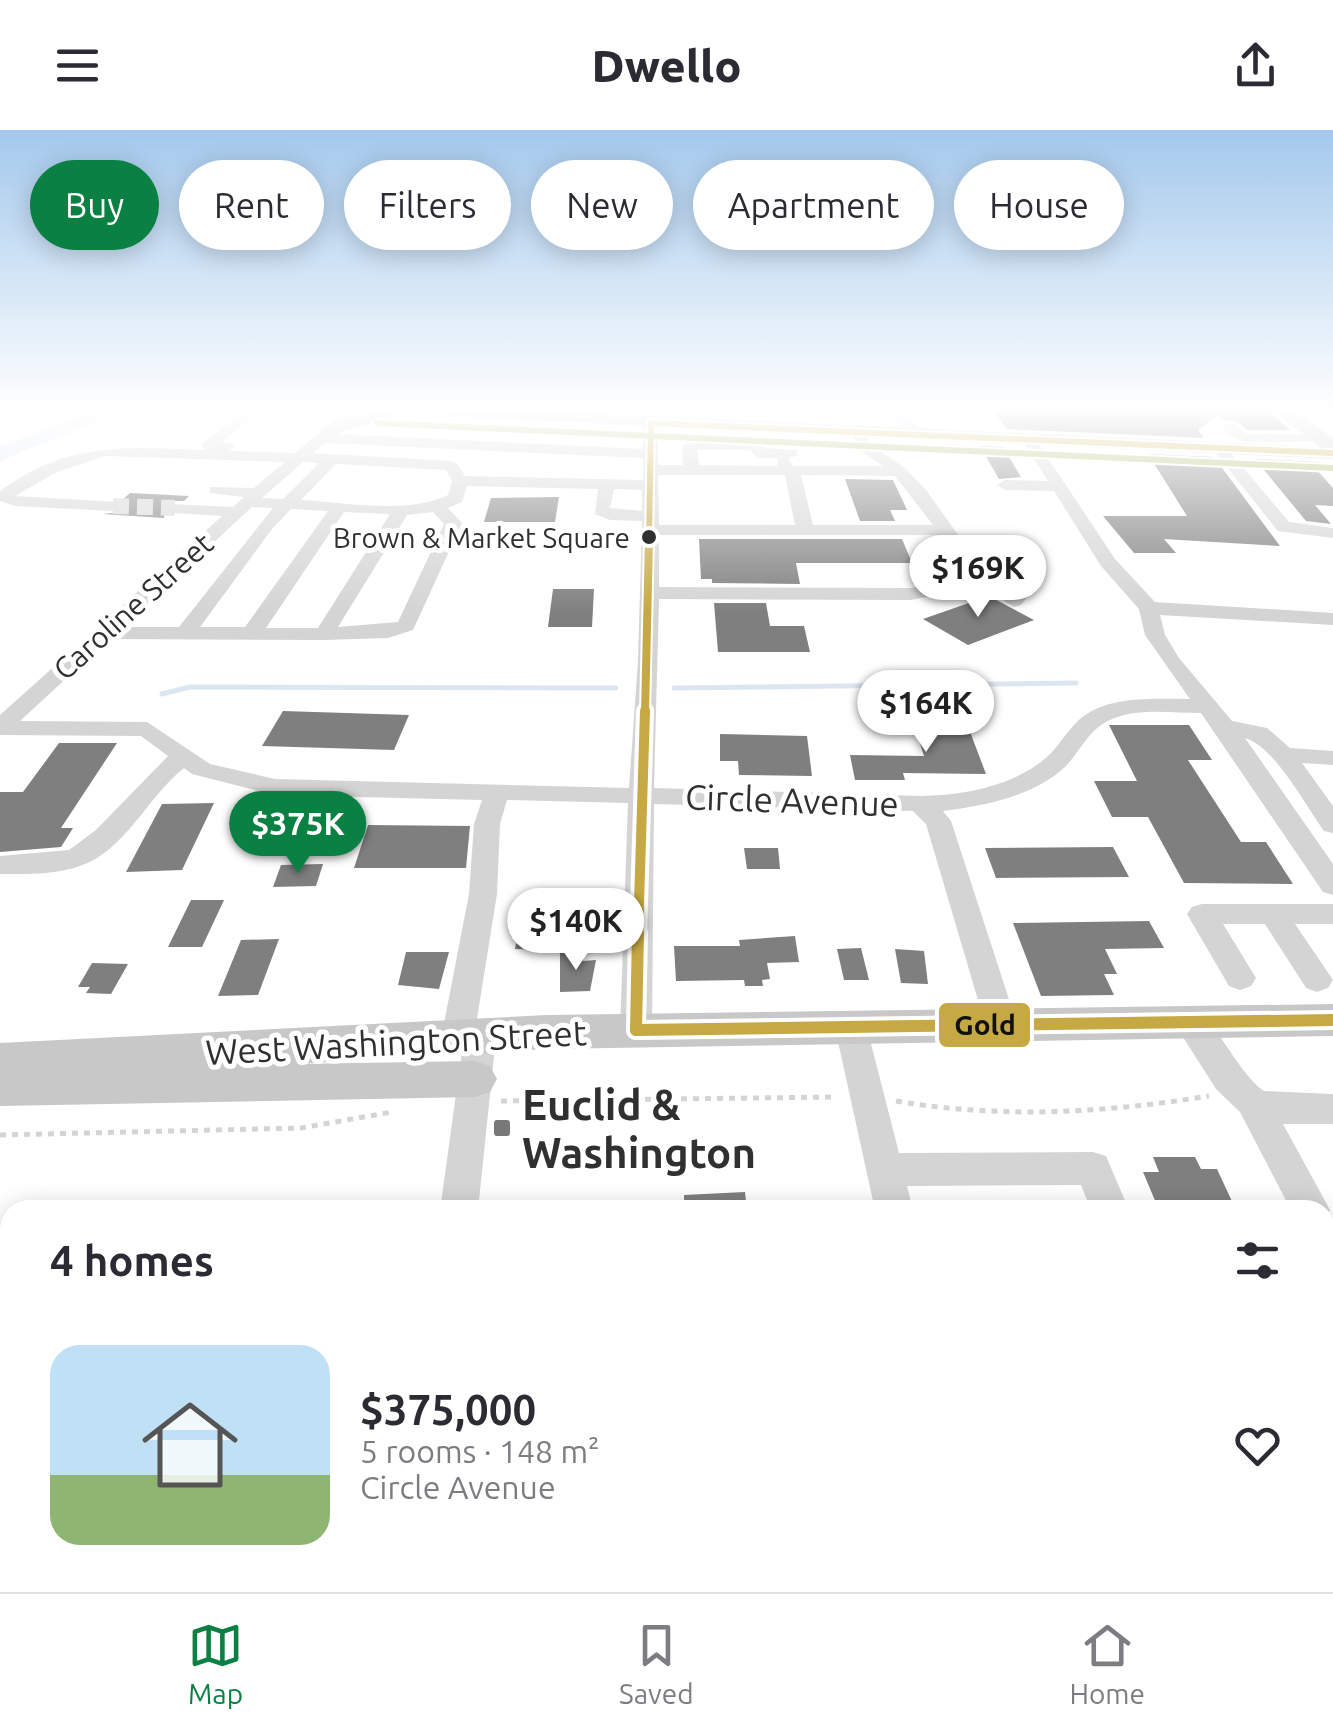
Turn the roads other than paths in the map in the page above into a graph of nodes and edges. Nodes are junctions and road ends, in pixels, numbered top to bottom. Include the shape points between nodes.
1 (41, 476) edge
2 (276, 476) edge
3 (314, 476) edge
4 (457, 476) edge
5 (570, 476) edge
6 (619, 476) edge
7 (652, 476) edge
8 (794, 476) edge
9 (904, 476) edge
10 (1053, 476) edge
11 (1242, 476) edge
12 (232, 477) dead end
13 (460, 482) junction
14 (566, 483) junction
15 (607, 484) junction
16 (1004, 485) dead end
17 (1059, 486) junction
18 (216, 490) dead end
19 (253, 496) junction
20 (286, 504) junction
21 (113, 506) tunnel mouth
22 (339, 507) junction
23 (437, 507) junction
24 (175, 508) tunnel mouth
25 (401, 510) junction
26 (651, 523) junction
27 (806, 530) junction
28 (944, 530) junction
29 (1333, 533) edge
30 (966, 562) junction
31 (650, 593) junction
32 (1014, 601) dead end
33 (1150, 608) junction
34 (1333, 619) edge
35 (104, 633) junction
36 (251, 634) junction
37 (324, 634) junction
38 (184, 635) junction
39 (1217, 716) junction
40 (0, 728) edge
41 (1283, 755) junction
42 (183, 758) junction
43 (1333, 758) edge
44 (497, 791) junction
45 (641, 794) junction
46 (923, 807) junction
47 (1333, 825) edge
48 (1304, 843) junction
49 (1333, 844) edge
50 (0, 865) edge
51 (1333, 885) edge
52 (1273, 914) junction
53 (1333, 914) edge
54 (1240, 978) dead end
55 (1316, 980) dead end
56 (1333, 1020) edge
57 (1190, 1023) junction
58 (1002, 1026) junction
59 (852, 1028) junction
60 (636, 1030) junction
61 (0, 1060) edge
62 (471, 1064) junction
63 (0, 1088) edge
64 (1246, 1097) junction
65 (1333, 1110) edge
66 (884, 1170) junction
67 (460, 1200) edge
68 (892, 1200) edge
69 (1106, 1200) edge
70 (1304, 1200) edge

1 - 21 street via 3,497
2 - 19 street, Caroline Street
3 - 20 street
4 - 13 street
5 - 14 street
6 - 15 street
7 - 26 street
8 - 27 street
9 - 28 street
10 - 17 street
11 - 29 street via 1280,523
12 - 19 street
13 - 14 street
13 - 23 street via 456,498
14 - 15 street
15 - 26 street via 601,510
16 - 17 street
17 - 33 street via 1108,562
18 - 19 street
19 - 20 street
19 - 24 street
19 - 35 street, Caroline Street
20 - 22 street
20 - 38 street
22 - 25 street
22 - 36 street
23 - 25 street
23 - 37 street via 452,523 406,626
25 - 37 street
26 - 27 street
26 - 31 street
27 - 28 street
28 - 30 street
30 - 31 street via 963,584 911,594
30 - 32 street via 1016,573 1024,589
31 - 45 street
33 - 34 street
33 - 39 street via 1170,661
35 - 38 street
35 - 40 street, Caroline Street
36 - 37 street
36 - 38 street
39 - 41 street via 1259,733
39 - 46 street, Circle Avenue via 1102,714 1054,764 1032,777
39 - 48 street
40 - 42 street, Circle Avenue via 135,727 154,732
41 - 43 street
41 - 47 street
42 - 44 street, Circle Avenue via 222,777 275,787
42 - 50 street via 78,856
44 - 45 street, Circle Avenue
44 - 62 street via 487,824
45 - 46 street, Circle Avenue
45 - 60 street
46 - 58 street via 938,821
48 - 49 street
48 - 51 street
52 - 53 street
52 - 54 street via 1202,914
52 - 55 street
56 - 57 main road, West Washington Street
57 - 58 main road, West Washington Street
57 - 64 street
58 - 59 main road, West Washington Street
59 - 60 main road, West Washington Street
59 - 66 street
60 - 62 main road, West Washington Street
61 - 62 main road, West Washington Street
62 - 63 main road
62 - 67 street
64 - 65 street via 1290,1109
64 - 70 street
66 - 68 street
66 - 69 street via 1094,1168

